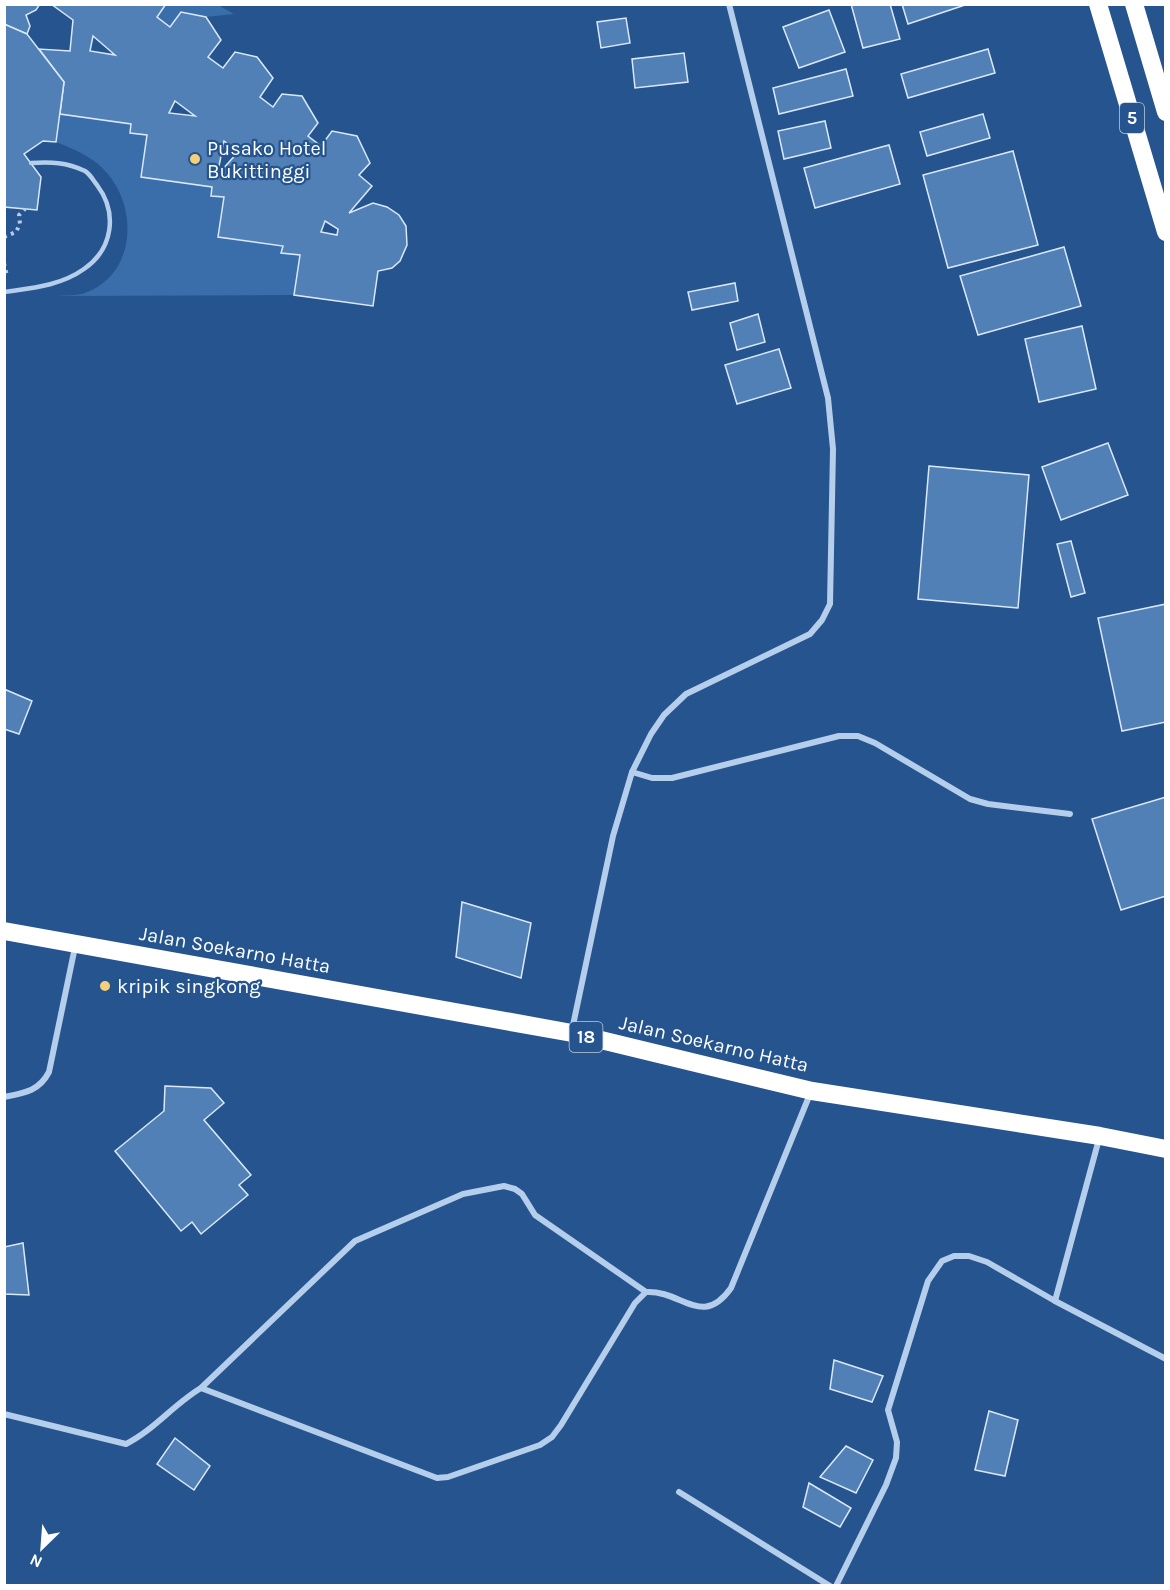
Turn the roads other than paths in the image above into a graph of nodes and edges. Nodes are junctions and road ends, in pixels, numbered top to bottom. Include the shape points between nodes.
1 (729, 4) edge
2 (1098, 4) edge
3 (1134, 4) edge
4 (1166, 112) edge
5 (31, 163) dead end
6 (1166, 232) edge
7 (4, 292) edge
8 (632, 772) junction
9 (1070, 814) dead end
10 (4, 930) edge
11 (75, 945) junction
12 (572, 1033) junction
13 (812, 1091) junction
14 (4, 1097) edge
15 (1100, 1136) junction
16 (1166, 1149) edge
17 (646, 1292) junction
18 (1055, 1301) junction
19 (1166, 1359) edge
20 (201, 1388) junction
21 (4, 1414) edge
22 (679, 1492) dead end
23 (830, 1586) edge
24 (836, 1586) edge

1 - 8 street via 828,398 833,449 830,604 810,634 686,694 664,715
2 - 6 highway, 5
3 - 4 highway, 5
5 - 7 lane via 57,161 87,172 107,198 112,222 103,251 84,269 60,283
8 - 9 street via 672,778 839,736 858,736 970,799
8 - 12 street via 613,837
10 - 11 highway, Jalan Soekarno Hatta / 18
11 - 12 highway, Jalan Soekarno Hatta / 18
11 - 14 street via 49,1072 43,1084 31,1091
12 - 13 highway, Jalan Soekarno Hatta / 18
13 - 15 highway, Jalan Soekarno Hatta / 18
13 - 17 street via 730,1288 721,1301 712,1307 698,1307 658,1291
15 - 16 highway, Jalan Soekarno Hatta / 18
15 - 18 street
17 - 20 street via 552,1437 540,1445 448,1477 417,1472
17 - 20 street via 535,1215 514,1188 504,1186 463,1194 355,1240
18 - 19 street
18 - 24 street via 987,1262 969,1256 954,1256 934,1270 888,1410 897,1442 896,1458
20 - 21 street via 126,1444
22 - 23 street

